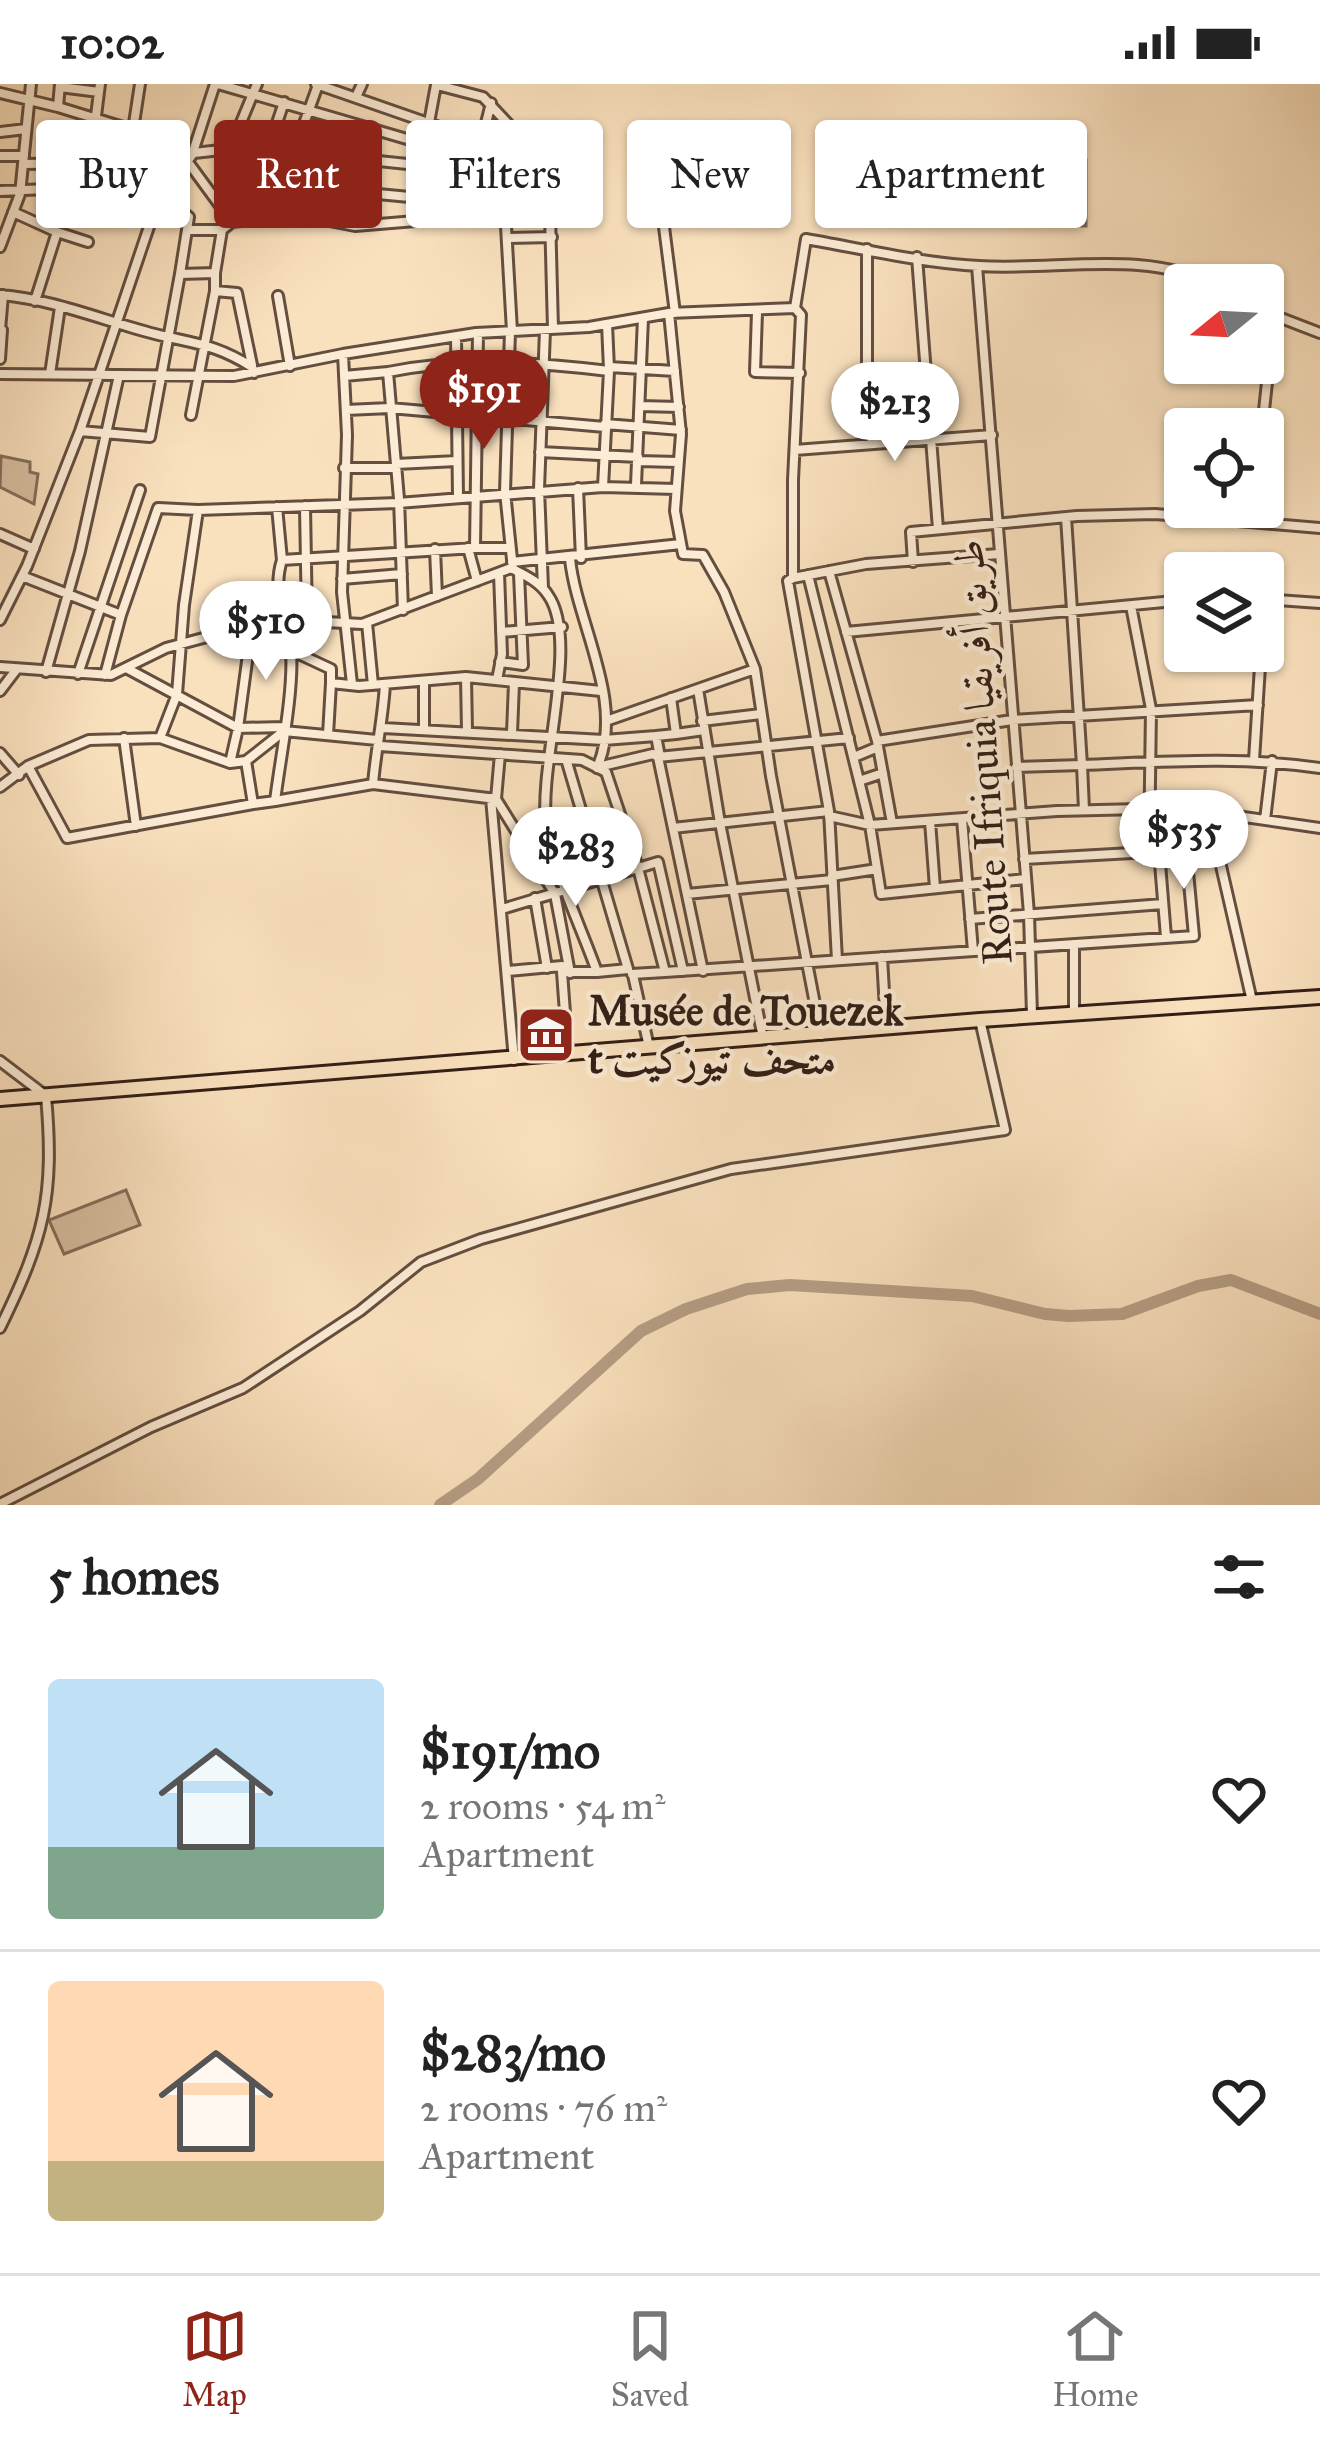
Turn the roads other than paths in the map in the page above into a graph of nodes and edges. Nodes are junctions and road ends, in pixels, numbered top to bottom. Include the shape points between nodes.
1 (31, 84) edge
2 (140, 84) edge
3 (216, 84) edge
4 (318, 84) edge
5 (362, 84) edge
6 (436, 85) edge
7 (60, 86) edge
8 (99, 88) edge
9 (255, 88) edge
10 (0, 93) edge
11 (356, 97) junction
12 (29, 100) junction
13 (284, 102) junction
14 (491, 103) junction
15 (58, 107) junction
16 (310, 109) junction
17 (96, 118) junction
18 (103, 120) edge
19 (134, 120) edge
20 (242, 120) edge
21 (278, 120) edge
22 (306, 120) edge
23 (421, 120) edge
24 (430, 120) edge
25 (486, 120) edge
26 (503, 120) edge
27 (26, 129) junction
28 (0, 132) edge
29 (406, 138) edge
30 (214, 152) edge
31 (0, 156) edge
32 (191, 157) junction
33 (24, 160) junction
34 (36, 161) edge
35 (0, 191) edge
36 (36, 191) edge
37 (20, 192) junction
38 (212, 195) joint
39 (214, 198) edge
40 (13, 212) junction
41 (150, 228) edge
42 (224, 228) edge
43 (509, 228) edge
44 (552, 228) edge
45 (664, 228) edge
46 (188, 230) joint
47 (222, 230) junction
48 (57, 232) junction
49 (2, 233) edge
50 (552, 236) junction
51 (509, 238) junction
52 (88, 242) dead end
53 (0, 247) edge
54 (867, 250) junction
55 (917, 257) junction
56 (977, 266) junction
57 (1164, 269) edge
58 (180, 274) junction
59 (215, 274) junction
60 (215, 291) junction
61 (2, 295) edge
62 (278, 296) dead end
63 (35, 302) junction
64 (60, 307) junction
65 (794, 308) junction
66 (758, 312) junction
67 (672, 313) junction
68 (643, 318) junction
69 (116, 320) junction
70 (1284, 320) edge
71 (607, 324) junction
72 (1, 330) edge
73 (549, 330) junction
74 (511, 332) junction
75 (478, 333) junction
76 (1320, 333) edge
77 (169, 336) junction
78 (456, 337) junction
79 (206, 342) junction
80 (344, 353) junction
81 (0, 359) edge
82 (544, 363) junction
83 (457, 364) junction
84 (479, 364) junction
85 (510, 364) junction
86 (290, 366) junction
87 (609, 369) junction
88 (641, 369) junction
89 (253, 370) junction
90 (675, 371) junction
91 (388, 372) junction
92 (800, 373) junction
93 (0, 374) edge
94 (50, 374) junction
95 (97, 374) junction
96 (119, 375) junction
97 (162, 376) junction
98 (198, 376) junction
99 (344, 376) junction
100 (640, 406) junction
101 (679, 407) junction
102 (390, 408) junction
103 (346, 410) junction
104 (457, 414) junction
105 (477, 415) junction
106 (191, 416) dead end
107 (507, 417) junction
108 (541, 419) junction
109 (605, 425) junction
110 (640, 427) junction
111 (681, 430) junction
112 (80, 431) junction
113 (992, 435) junction
114 (105, 436) junction
115 (934, 439) junction
116 (872, 444) junction
117 (795, 450) junction
118 (540, 452) junction
119 (604, 455) junction
120 (638, 459) junction
121 (457, 461) junction
122 (679, 462) junction
123 (396, 466) junction
124 (344, 468) junction
125 (636, 485) junction
126 (603, 487) junction
127 (578, 488) junction
128 (539, 489) junction
129 (676, 489) junction
130 (140, 490) dead end
131 (505, 492) junction
132 (476, 495) junction
133 (458, 497) junction
134 (398, 503) junction
135 (343, 505) junction
136 (304, 506) junction
137 (277, 507) junction
138 (198, 510) junction
139 (1164, 515) edge
140 (1066, 517) junction
141 (996, 523) junction
142 (1284, 524) edge
143 (1320, 528) edge
144 (938, 529) junction
145 (0, 534) edge
146 (681, 544) junction
147 (472, 548) junction
148 (510, 548) junction
149 (34, 549) junction
150 (435, 549) junction
151 (402, 551) junction
152 (999, 554) junction
153 (342, 555) junction
154 (307, 558) junction
155 (576, 558) junction
156 (282, 560) junction
157 (543, 560) junction
158 (914, 562) junction
159 (514, 568) junction
160 (829, 571) junction
161 (500, 573) junction
162 (402, 574) junction
163 (808, 575) junction
164 (22, 577) junction
165 (793, 578) junction
166 (342, 579) junction
167 (477, 581) junction
168 (543, 590) junction
169 (67, 596) junction
170 (437, 597) junction
171 (1284, 601) edge
172 (1164, 603) edge
173 (1320, 603) edge
174 (99, 607) junction
175 (1131, 607) junction
176 (403, 610) junction
177 (1074, 612) junction
178 (121, 615) junction
179 (1004, 616) junction
180 (1, 617) edge
181 (281, 620) junction
182 (307, 622) junction
183 (367, 622) junction
184 (343, 624) junction
185 (562, 626) junction
186 (247, 630) junction
187 (501, 632) junction
188 (521, 632) junction
189 (846, 632) junction
190 (183, 642) junction
191 (291, 651) junction
192 (500, 662) junction
193 (0, 667) edge
194 (127, 668) junction
195 (755, 669) junction
196 (16, 670) junction
197 (46, 672) junction
198 (1260, 672) edge
199 (78, 674) junction
200 (105, 675) junction
201 (466, 677) junction
202 (497, 680) junction
203 (331, 682) junction
204 (424, 682) junction
205 (514, 683) junction
206 (352, 684) junction
207 (385, 684) junction
208 (373, 685) junction
209 (557, 685) junction
210 (698, 689) junction
211 (0, 691) edge
212 (602, 691) junction
213 (177, 694) junction
214 (671, 698) junction
215 (1258, 705) junction
216 (1151, 709) junction
217 (761, 714) junction
218 (1079, 715) junction
219 (1012, 720) junction
220 (606, 721) junction
221 (703, 725) junction
222 (238, 728) junction
223 (383, 728) junction
224 (284, 729) junction
225 (424, 729) junction
226 (467, 730) junction
227 (512, 733) junction
228 (676, 734) junction
229 (328, 735) junction
230 (550, 735) junction
231 (656, 736) junction
232 (124, 738) junction
233 (160, 738) junction
234 (849, 738) junction
235 (377, 740) junction
236 (604, 740) junction
237 (817, 742) junction
238 (878, 744) junction
239 (766, 749) junction
240 (0, 754) edge
241 (500, 754) junction
242 (708, 754) junction
243 (659, 757) junction
244 (854, 757) junction
245 (548, 758) junction
246 (566, 759) junction
247 (1254, 760) junction
248 (246, 761) junction
249 (1273, 761) junction
250 (230, 763) junction
251 (1149, 763) junction
252 (1082, 765) junction
253 (28, 766) junction
254 (1016, 767) junction
255 (597, 768) junction
256 (1320, 768) edge
257 (883, 772) junction
258 (19, 775) junction
259 (860, 781) junction
260 (373, 784) junction
261 (0, 788) edge
262 (494, 799) junction
263 (275, 801) junction
264 (253, 804) junction
265 (1148, 808) junction
266 (1182, 808) junction
267 (1084, 810) junction
268 (829, 814) junction
269 (1020, 814) junction
270 (778, 817) junction
271 (962, 819) junction
272 (1265, 820) junction
273 (930, 821) junction
274 (720, 823) junction
275 (892, 823) junction
276 (870, 824) junction
277 (136, 826) junction
278 (673, 828) junction
279 (1320, 828) edge
280 (1186, 850) junction
281 (1154, 852) junction
282 (679, 854) junction
283 (1024, 859) junction
284 (658, 862) junction
285 (1221, 866) dead end
286 (638, 868) junction
287 (877, 869) junction
288 (832, 878) junction
289 (600, 879) junction
290 (1025, 879) junction
291 (790, 883) junction
292 (968, 884) junction
293 (935, 888) junction
294 (568, 889) junction
295 (733, 889) junction
296 (553, 892) junction
297 (687, 894) junction
298 (535, 898) junction
299 (1163, 904) junction
300 (502, 909) junction
301 (1029, 914) junction
302 (970, 919) junction
303 (1166, 937) junction
304 (1074, 944) junction
305 (1030, 947) junction
306 (973, 951) junction
307 (881, 957) junction
308 (837, 960) junction
309 (806, 962) junction
310 (748, 967) junction
311 (547, 968) junction
312 (508, 971) junction
313 (683, 971) junction
314 (703, 971) junction
315 (597, 972) junction
316 (630, 972) junction
317 (665, 972) junction
318 (566, 973) junction
319 (1320, 994) edge
320 (1252, 1002) junction
321 (1074, 1015) junction
322 (1032, 1017) junction
323 (980, 1020) junction
324 (886, 1030) junction
325 (821, 1035) junction
326 (764, 1040) junction
327 (649, 1049) junction
328 (568, 1055) junction
329 (514, 1060) junction
330 (0, 1061) edge
331 (46, 1096) junction
332 (0, 1099) edge
333 (0, 1328) edge
334 (0, 1504) edge

1 - 12 street
2 - 19 street
3 - 9 street
3 - 32 street
4 - 11 street
4 - 16 street
5 - 11 street
6 - 14 street
6 - 24 street
7 - 8 street
7 - 15 street
8 - 17 street
9 - 13 street
9 - 20 street
10 - 12 street
11 - 23 street
12 - 15 street
12 - 27 street
13 - 16 street
13 - 21 street
14 - 25 street
14 - 26 street
15 - 17 street
16 - 22 street
16 - 29 street
17 - 18 street
27 - 28 street
27 - 33 street
30 - 32 street
31 - 33 street
32 - 38 street
33 - 34 street
33 - 37 street
35 - 37 street
36 - 37 street
37 - 40 street
38 - 39 street
40 - 48 street
40 - 49 street
41 - 69 street
42 - 47 street
43 - 51 street
44 - 50 street
45 - 67 street
46 - 47 street
46 - 58 street
47 - 59 street
48 - 52 street
48 - 63 street
49 - 53 street
50 - 51 street
50 - 73 street
51 - 74 street
54 - 55 street
54 - 65 street via 806,239
54 - 116 street
55 - 56 street
55 - 115 street
56 - 57 street
56 - 113 street, Route Ifriquia طريق أفريقيا
58 - 59 street
58 - 77 street
59 - 60 street
60 - 79 street
60 - 89 street via 237,293
61 - 63 street
61 - 72 street
62 - 86 street
63 - 64 street
64 - 69 street
64 - 94 street
65 - 66 street
65 - 92 street via 802,315
66 - 67 street
66 - 92 street via 755,372
67 - 68 street
67 - 90 street
68 - 71 street
68 - 88 street
69 - 77 street
69 - 95 street
70 - 76 street
71 - 73 street
71 - 87 street
72 - 81 street
73 - 74 street
73 - 82 street
74 - 75 street
74 - 85 street
75 - 78 street
75 - 84 street
77 - 79 street
77 - 97 street
78 - 80 street
78 - 83 street
79 - 89 street
79 - 98 street
80 - 86 street
80 - 99 street
82 - 85 street
82 - 87 street
82 - 108 street
83 - 84 street
83 - 91 street
83 - 104 street
84 - 85 street
84 - 105 street
85 - 107 street
86 - 89 street
87 - 88 street
87 - 109 street
88 - 90 street
88 - 100 street
89 - 98 street
90 - 101 street
91 - 99 street
91 - 102 street
92 - 117 street
93 - 94 street
94 - 95 street
95 - 96 street
95 - 112 street
96 - 97 street
96 - 114 street
97 - 98 street
97 - 114 street via 150,437
98 - 106 street
99 - 103 street
100 - 101 street
100 - 110 street
101 - 111 street
102 - 103 street
102 - 104 street
102 - 123 street
103 - 124 street
104 - 105 street
104 - 121 street
105 - 107 street
105 - 132 street
107 - 108 street
107 - 131 street
108 - 109 street
108 - 118 street
109 - 110 street
109 - 119 street
110 - 111 street
110 - 120 street
111 - 122 street
112 - 114 street
112 - 149 street
113 - 115 street
113 - 141 street, Route Ifriquia طريق أفريقيا
114 - 169 street
115 - 116 street
115 - 144 street
116 - 117 street
117 - 165 street
118 - 119 street
118 - 128 street
119 - 120 street
119 - 126 street
120 - 122 street
120 - 125 street
121 - 123 street
121 - 133 street
122 - 129 street
123 - 124 street
123 - 134 street
124 - 135 street
125 - 126 street
125 - 129 street
126 - 127 street
127 - 128 street
127 - 155 street
128 - 131 street
128 - 157 street
129 - 146 street
130 - 174 street
131 - 132 street
131 - 148 street
132 - 133 street
132 - 147 street
133 - 134 street
134 - 135 street
134 - 151 street
135 - 136 street
135 - 153 street
136 - 137 street
136 - 154 street
137 - 138 street
137 - 156 street
138 - 178 street via 158,508
138 - 190 street
139 - 140 street
140 - 141 street
140 - 177 street
141 - 144 street
141 - 152 street, Route Ifriquia طريق أفريقيا
142 - 143 street
144 - 158 street via 911,532
145 - 149 street
146 - 155 street
146 - 195 street via 683,554 703,555
147 - 148 street
147 - 150 street
147 - 167 street
148 - 159 street
149 - 164 street
150 - 151 street
150 - 170 street
151 - 153 street
151 - 162 street
152 - 158 street
152 - 179 street, Route Ifriquia طريق أفريقيا
153 - 154 street
153 - 166 street
154 - 156 street
154 - 182 street
155 - 157 street
155 - 212 street via 573,582
156 - 181 street
157 - 159 street
157 - 168 street
158 - 160 street
159 - 161 street
159 - 168 street
159 - 188 street
160 - 163 street
160 - 189 street
161 - 167 street
161 - 187 street
162 - 166 street
162 - 176 street
163 - 165 street
163 - 234 street
164 - 169 street
164 - 180 street
165 - 237 street
166 - 184 street
167 - 170 street
168 - 185 street
169 - 174 street
169 - 197 street
170 - 176 street
171 - 173 street
172 - 175 street
174 - 178 street
174 - 199 street
175 - 177 street
175 - 216 street
176 - 183 street
177 - 179 street
177 - 218 street
178 - 200 street
179 - 189 street
179 - 219 street, Route Ifriquia طريق أفريقيا
181 - 182 street
181 - 186 street
181 - 191 street
182 - 184 street
183 - 184 street
183 - 208 street
184 - 206 street
185 - 188 street
185 - 209 street
186 - 190 street
186 - 191 street
186 - 222 street
187 - 188 street
187 - 192 street
188 - 192 street via 523,665
189 - 238 street
190 - 194 street
190 - 213 street
191 - 203 street via 331,669
191 - 224 street
192 - 202 street
193 - 196 street
194 - 200 street
194 - 213 street
195 - 210 street
195 - 217 street
196 - 197 street
196 - 211 street
197 - 199 street
198 - 215 street
199 - 200 street
201 - 202 street
201 - 204 street
201 - 226 street
202 - 205 street
203 - 206 street
203 - 229 street
204 - 207 street
204 - 225 street
205 - 209 street
205 - 227 street
206 - 208 street
207 - 208 street
207 - 223 street
209 - 212 street
209 - 230 street
210 - 214 street
210 - 221 street
212 - 220 street
213 - 222 street
213 - 233 street
214 - 220 street
214 - 228 street
215 - 216 street
215 - 247 street
216 - 218 street
216 - 251 street
217 - 221 street
217 - 239 street
218 - 219 street
218 - 252 street
219 - 238 street
219 - 254 street, Route Ifriquia طريق أفريقيا
220 - 236 street
221 - 228 street
221 - 242 street
222 - 224 street
222 - 250 street
223 - 225 street
223 - 235 street
224 - 229 street
224 - 248 street
224 - 263 street
225 - 226 street
226 - 227 street
227 - 230 street
228 - 231 street
229 - 235 street
230 - 236 street
230 - 245 street
231 - 236 street
231 - 243 street
232 - 233 street
232 - 253 street via 89,740
232 - 277 street
233 - 250 street
234 - 237 street
234 - 244 street
235 - 241 street
235 - 260 street
236 - 255 street
237 - 239 street
237 - 268 street
238 - 244 street
238 - 257 street
239 - 242 street
239 - 270 street
240 - 258 street
241 - 245 street
241 - 262 street
242 - 243 street
242 - 274 street
243 - 255 street
243 - 278 street
244 - 259 street
245 - 246 street
245 - 294 street via 547,830
246 - 255 street
246 - 289 street
247 - 249 street
247 - 251 street
248 - 250 street
248 - 264 street
249 - 256 street
249 - 272 street
251 - 252 street
251 - 265 street
252 - 254 street
252 - 267 street
253 - 258 street
253 - 277 street via 67,838
254 - 269 street, Route Ifriquia طريق أفريقيا
255 - 286 street via 606,772
257 - 259 street
257 - 275 street
258 - 261 street
259 - 276 street
260 - 262 street
260 - 263 street
262 - 296 street
262 - 300 street
263 - 264 street
264 - 277 street
265 - 266 street
265 - 267 street
265 - 281 street
266 - 272 street
266 - 280 street
267 - 269 street
268 - 270 street
268 - 276 street
268 - 288 street
269 - 271 street
269 - 283 street, Route Ifriquia طريق أفريقيا
270 - 274 street
270 - 291 street
271 - 273 street
271 - 292 street
272 - 279 street
273 - 275 street
273 - 293 street
274 - 278 street
274 - 295 street
275 - 276 street
276 - 287 street
278 - 282 street
280 - 281 street
280 - 303 street via 1194,935
281 - 283 street
281 - 299 street
282 - 284 street
282 - 297 street
283 - 290 street, Route Ifriquia طريق أفريقيا
284 - 286 street
284 - 313 street
285 - 320 street
286 - 289 street
286 - 317 street
287 - 288 street
287 - 293 street via 881,894
288 - 291 street
288 - 308 street
289 - 294 street
289 - 316 street
290 - 292 street
290 - 301 street, Route Ifriquia طريق أفريقيا
291 - 295 street
291 - 309 street
292 - 293 street
292 - 302 street
294 - 296 street
294 - 315 street
295 - 297 street
295 - 310 street
296 - 298 street
296 - 318 street
297 - 314 street
298 - 300 street
298 - 311 street
299 - 301 street
299 - 303 street
300 - 312 street
301 - 302 street
301 - 305 street, Route Ifriquia طريق أفريقيا
302 - 306 street
303 - 304 street
304 - 305 street
304 - 321 street
305 - 306 street
305 - 322 street, Route Ifriquia طريق أفريقيا
306 - 307 street
307 - 308 street
307 - 324 street
308 - 309 street
309 - 310 street
309 - 325 street
310 - 314 street
310 - 326 street
311 - 312 street
311 - 318 street
312 - 329 street
313 - 314 street
313 - 317 street
315 - 316 street
315 - 318 street
316 - 317 street
316 - 327 street
318 - 328 street
319 - 320 highway
320 - 321 highway
321 - 322 highway
322 - 323 highway
323 - 324 highway
323 - 334 street via 1005,1130 711,1174 481,1239 421,1262 243,1388
324 - 325 highway
325 - 326 highway
326 - 327 highway
327 - 328 highway
328 - 329 highway
329 - 331 highway
330 - 331 street
331 - 332 highway
331 - 333 street via 46,1216

